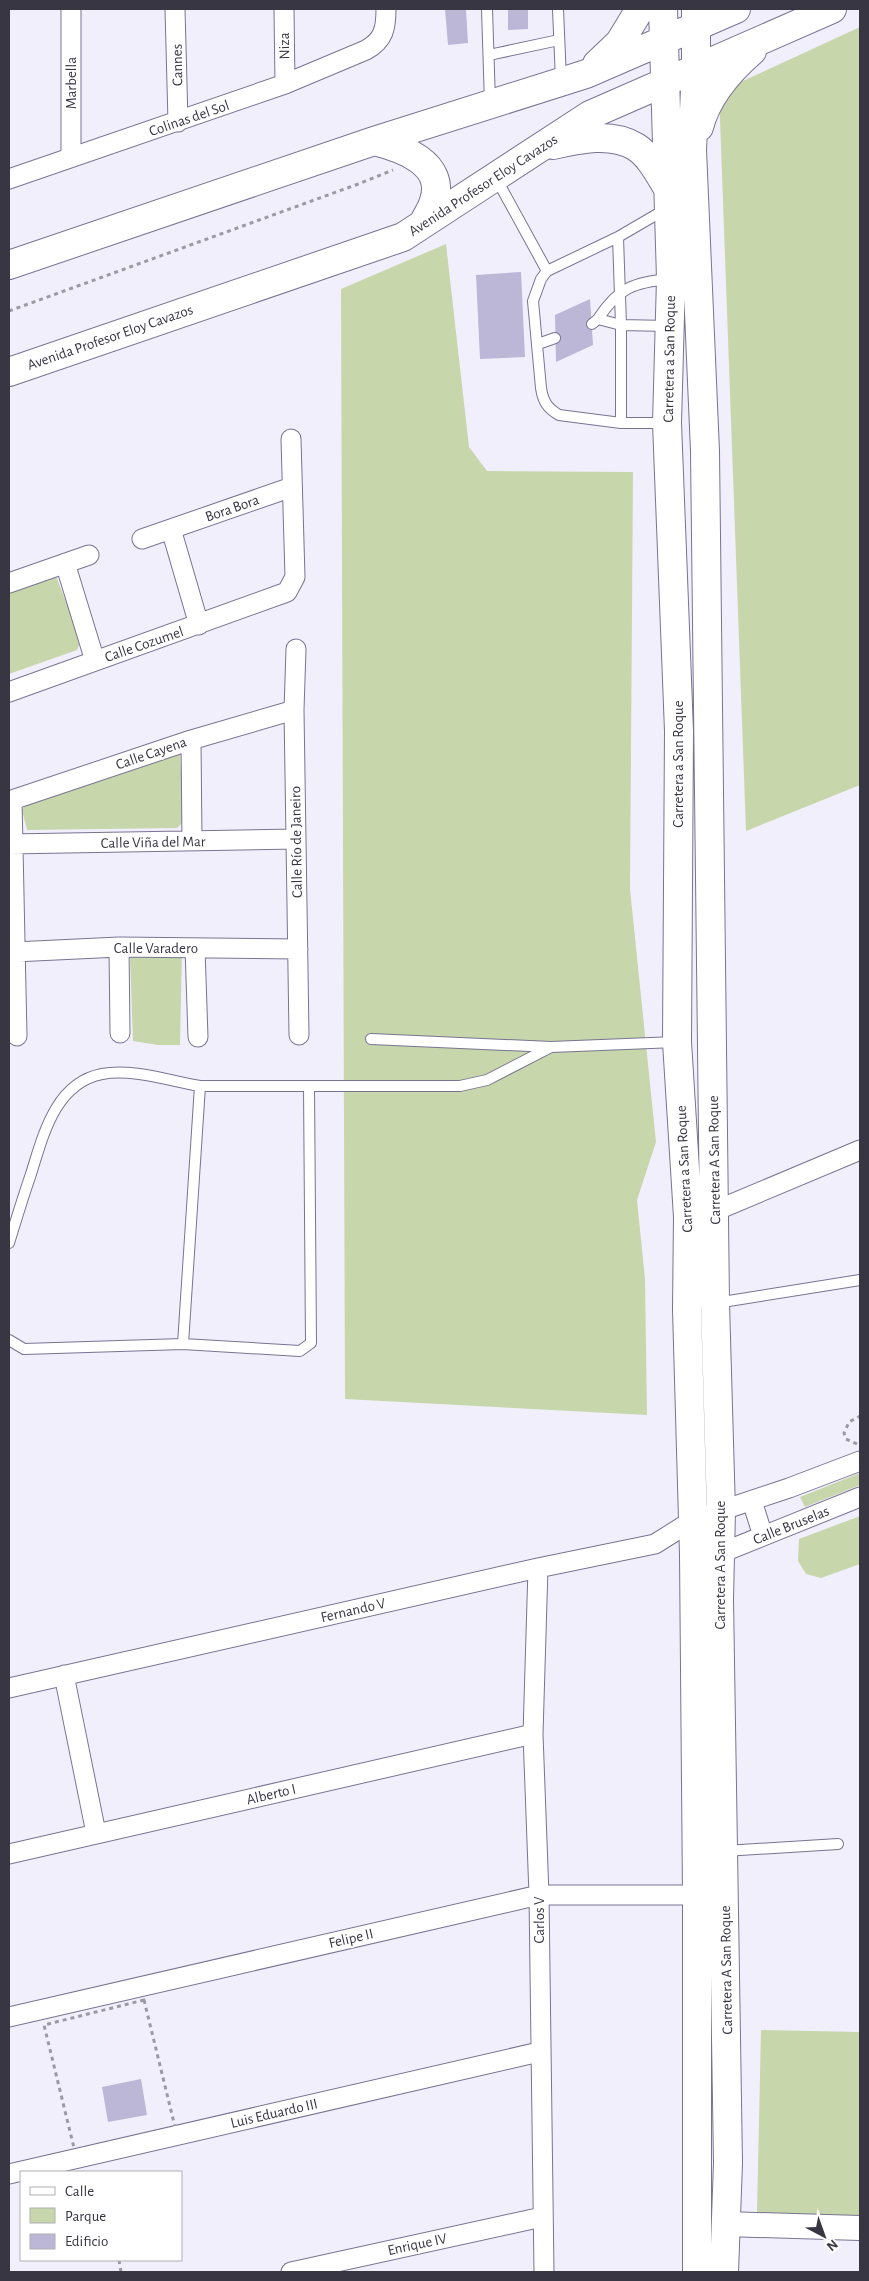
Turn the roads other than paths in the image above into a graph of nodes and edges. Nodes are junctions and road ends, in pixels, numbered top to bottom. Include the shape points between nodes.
1 (71, 9) edge
2 (176, 9) edge
3 (284, 9) edge
4 (386, 9) edge
5 (487, 9) edge
6 (558, 9) edge
7 (640, 9) edge
8 (662, 9) edge
9 (736, 9) edge
10 (832, 9) edge
11 (696, 18) edge
12 (789, 28) junction
13 (559, 40) junction
14 (664, 41) junction
15 (489, 55) junction
16 (696, 70) junction
17 (573, 78) junction
18 (665, 83) junction
19 (285, 84) junction
20 (490, 104) junction
21 (178, 122) junction
22 (374, 141) junction
23 (539, 148) junction
24 (692, 150) junction
25 (71, 157) junction
26 (496, 178) junction
27 (9, 179) edge
28 (667, 198) junction
29 (424, 222) junction
30 (618, 236) junction
31 (9, 265) edge
32 (547, 271) junction
33 (670, 279) junction
34 (620, 293) junction
35 (622, 325) junction
36 (669, 326) junction
37 (555, 338) dead end
38 (538, 344) junction
39 (9, 372) edge
40 (667, 422) junction
41 (621, 423) junction
42 (291, 439) dead end
43 (292, 487) junction
44 (172, 529) junction
45 (142, 539) dead end
46 (89, 555) dead end
47 (65, 563) junction
48 (9, 583) edge
49 (199, 625) junction
50 (296, 649) dead end
51 (96, 661) junction
52 (9, 692) edge
53 (294, 710) junction
54 (190, 740) junction
55 (10, 801) edge
56 (296, 839) junction
57 (192, 841) junction
58 (11, 844) edge
59 (708, 857) joint
60 (119, 947) junction
61 (195, 948) junction
62 (298, 949) junction
63 (14, 952) junction
64 (711, 969) junction
65 (120, 1033) dead end
66 (299, 1035) dead end
67 (17, 1036) dead end
68 (198, 1037) dead end
69 (371, 1039) dead end
70 (677, 1042) junction
71 (552, 1047) junction
72 (200, 1086) junction
73 (309, 1086) junction
74 (713, 1113) junction
75 (860, 1150) edge
76 (715, 1211) junction
77 (9, 1243) edge
78 (860, 1280) edge
79 (715, 1303) junction
80 (9, 1340) edge
81 (183, 1344) junction
82 (860, 1461) edge
83 (860, 1497) edge
84 (752, 1501) junction
85 (721, 1511) junction
86 (693, 1520) junction
87 (763, 1536) junction
88 (721, 1553) junction
89 (538, 1568) junction
90 (64, 1675) junction
91 (9, 1688) edge
92 (533, 1734) junction
93 (96, 1833) junction
94 (838, 1844) dead end
95 (724, 1851) junction
96 (9, 1854) edge
97 (538, 1895) junction
98 (697, 1895) junction
99 (9, 2018) edge
100 (539, 2052) junction
101 (22, 2171) edge
102 (542, 2217) junction
103 (724, 2224) junction
104 (860, 2228) edge
105 (291, 2272) edge
106 (544, 2272) edge
107 (697, 2272) edge
108 (724, 2272) edge

1 - 25 street, Marbella
2 - 21 street, Cannes
3 - 19 street, Niza
4 - 19 street, Colinas del Sol via 383,35 378,43
5 - 15 lane
6 - 13 lane
7 - 17 main road via 620,42
8 - 14 main road, Carretera a San Roque
9 - 11 main road
10 - 12 main road, Avenida Profesor Eloy Cavazos
11 - 14 main road
11 - 16 main road, Carretera a San Roque
12 - 16 main road, Avenida Profesor Eloy Cavazos
12 - 24 main road via 752,51 722,83 700,121
13 - 15 lane
13 - 17 lane
14 - 17 main road
14 - 18 main road, Carretera a San Roque
15 - 20 lane
16 - 18 main road, Avenida Profesor Eloy Cavazos
16 - 24 main road, Carretera a San Roque
17 - 20 main road
18 - 23 main road, Avenida Profesor Eloy Cavazos via 590,115
18 - 28 main road, Carretera a San Roque
19 - 21 street, Colinas del Sol
20 - 22 main road
21 - 25 street, Colinas del Sol
22 - 29 main road via 398,147 418,158 432,172 434,201
22 - 31 main road
23 - 26 main road, Avenida Profesor Eloy Cavazos
23 - 28 main road via 586,139 624,142 646,156
24 - 59 main road, Carretera a San Roque via 704,451
25 - 27 street, Colinas del Sol
26 - 29 main road, Avenida Profesor Eloy Cavazos
26 - 32 lane
28 - 30 lane
28 - 33 main road, Carretera a San Roque
29 - 39 main road, Avenida Profesor Eloy Cavazos via 403,238 377,248
30 - 32 lane
30 - 34 lane
32 - 38 lane via 538,284 533,301
33 - 34 lane via 639,283
33 - 36 main road, Carretera a San Roque
34 - 35 lane
34 - 35 lane via 595,322
35 - 36 lane
35 - 41 lane
36 - 40 main road, Carretera a San Roque
37 - 38 lane
38 - 41 lane via 542,398 551,410 559,415
40 - 41 lane
40 - 70 main road, Carretera a San Roque via 679,731
42 - 43 street
43 - 44 street, Bora Bora
43 - 49 street, Calle Cozumel via 295,577 291,588 280,596
44 - 45 street, Bora Bora
44 - 49 street
46 - 47 street
47 - 48 street
47 - 51 street
49 - 51 street, Calle Cozumel
50 - 53 street, Calle Río de Janeiro
51 - 52 street, Calle Cozumel
53 - 54 street, Calle Cayena
53 - 56 street, Calle Río de Janeiro
54 - 55 street, Calle Cayena
54 - 57 street
55 - 58 street
56 - 57 street, Calle Viña del Mar
56 - 62 street, Calle Río de Janeiro
57 - 58 street, Calle Viña del Mar
58 - 63 street
59 - 64 main road, Carretera A San Roque
60 - 61 street, Calle Varadero
60 - 63 street, Calle Varadero
60 - 65 street
61 - 62 street, Calle Varadero
61 - 68 street
62 - 66 street, Calle Río de Janeiro
63 - 67 street
64 - 70 main road via 693,1027
64 - 74 main road, Carretera A San Roque
69 - 71 lane
70 - 71 lane
70 - 74 main road via 690,1055 703,1099
70 - 86 main road, Carretera a San Roque via 688,1217 687,1318
71 - 73 lane via 475,1084
72 - 73 lane
72 - 77 lane via 116,1072 82,1081 68,1093 47,1123
72 - 81 lane
73 - 81 lane via 311,1343 300,1351
74 - 76 main road, Carretera A San Roque
75 - 76 street
76 - 79 main road, Carretera A San Roque
78 - 79 lane
79 - 85 main road, Carretera A San Roque
80 - 81 lane via 24,1350
82 - 84 street
83 - 87 street, Calle Bruselas
84 - 85 street
84 - 87 street
85 - 86 street, Fernando V
85 - 88 main road, Carretera A San Roque
86 - 89 street, Fernando V via 655,1544
86 - 98 main road, Carretera A San Roque
87 - 88 street, Calle Bruselas
88 - 95 main road, Carretera A San Roque
89 - 90 street, Fernando V
89 - 92 street, Carlos V
90 - 91 street, Fernando V
90 - 93 street
92 - 93 street, Alberto I
92 - 97 street, Carlos V
93 - 96 street, Alberto I
94 - 95 lane
95 - 103 main road, Carretera A San Roque via 728,2163
97 - 98 street, Felipe II
97 - 99 street, Felipe II
97 - 100 street, Carlos V
98 - 107 main road, Carretera A San Roque
100 - 101 street, Luis Eduardo III
100 - 102 street, Carlos V
102 - 105 street, Enrique IV
102 - 106 street, Carlos V
103 - 104 street
103 - 108 main road, Carretera A San Roque

